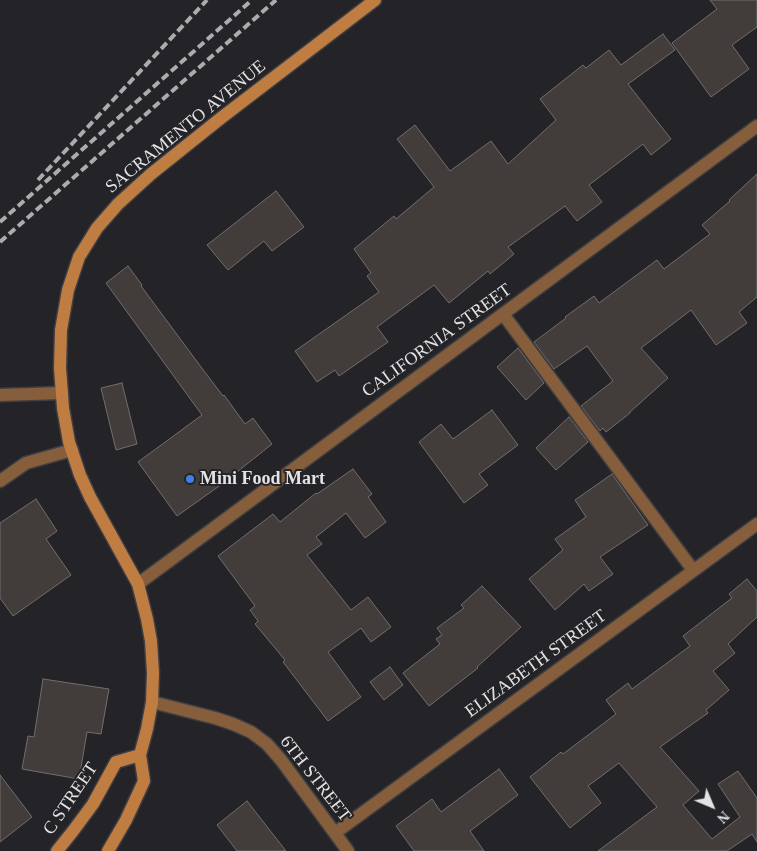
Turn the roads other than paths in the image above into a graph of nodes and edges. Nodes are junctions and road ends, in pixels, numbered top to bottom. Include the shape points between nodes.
1 (375, 0) edge
2 (757, 126) edge
3 (503, 314) junction
4 (62, 393) junction
5 (0, 395) edge
6 (72, 450) junction
7 (0, 481) edge
8 (757, 524) edge
9 (693, 570) junction
10 (138, 584) junction
11 (152, 702) junction
12 (140, 755) junction
13 (335, 833) junction
14 (57, 851) edge
15 (108, 851) edge
16 (348, 851) edge

1 - 4 main road, SACRAMENTO AVENUE via 151,174 97,228 79,257 68,290 61,330
2 - 3 street, CALIFORNIA STREET
3 - 9 street
3 - 10 street, CALIFORNIA STREET
4 - 5 street
4 - 6 main road, SACRAMENTO AVENUE
6 - 7 street via 26,463
6 - 10 main road, SACRAMENTO AVENUE via 90,497
8 - 9 street, ELIZABETH STREET
9 - 13 street, ELIZABETH STREET
10 - 11 main road via 151,641
11 - 12 main road
11 - 13 street, 6TH STREET via 215,718 251,732 281,760
12 - 14 main road, C STREET via 116,762 93,804
12 - 15 main road via 144,781
13 - 16 street, 6TH STREET

